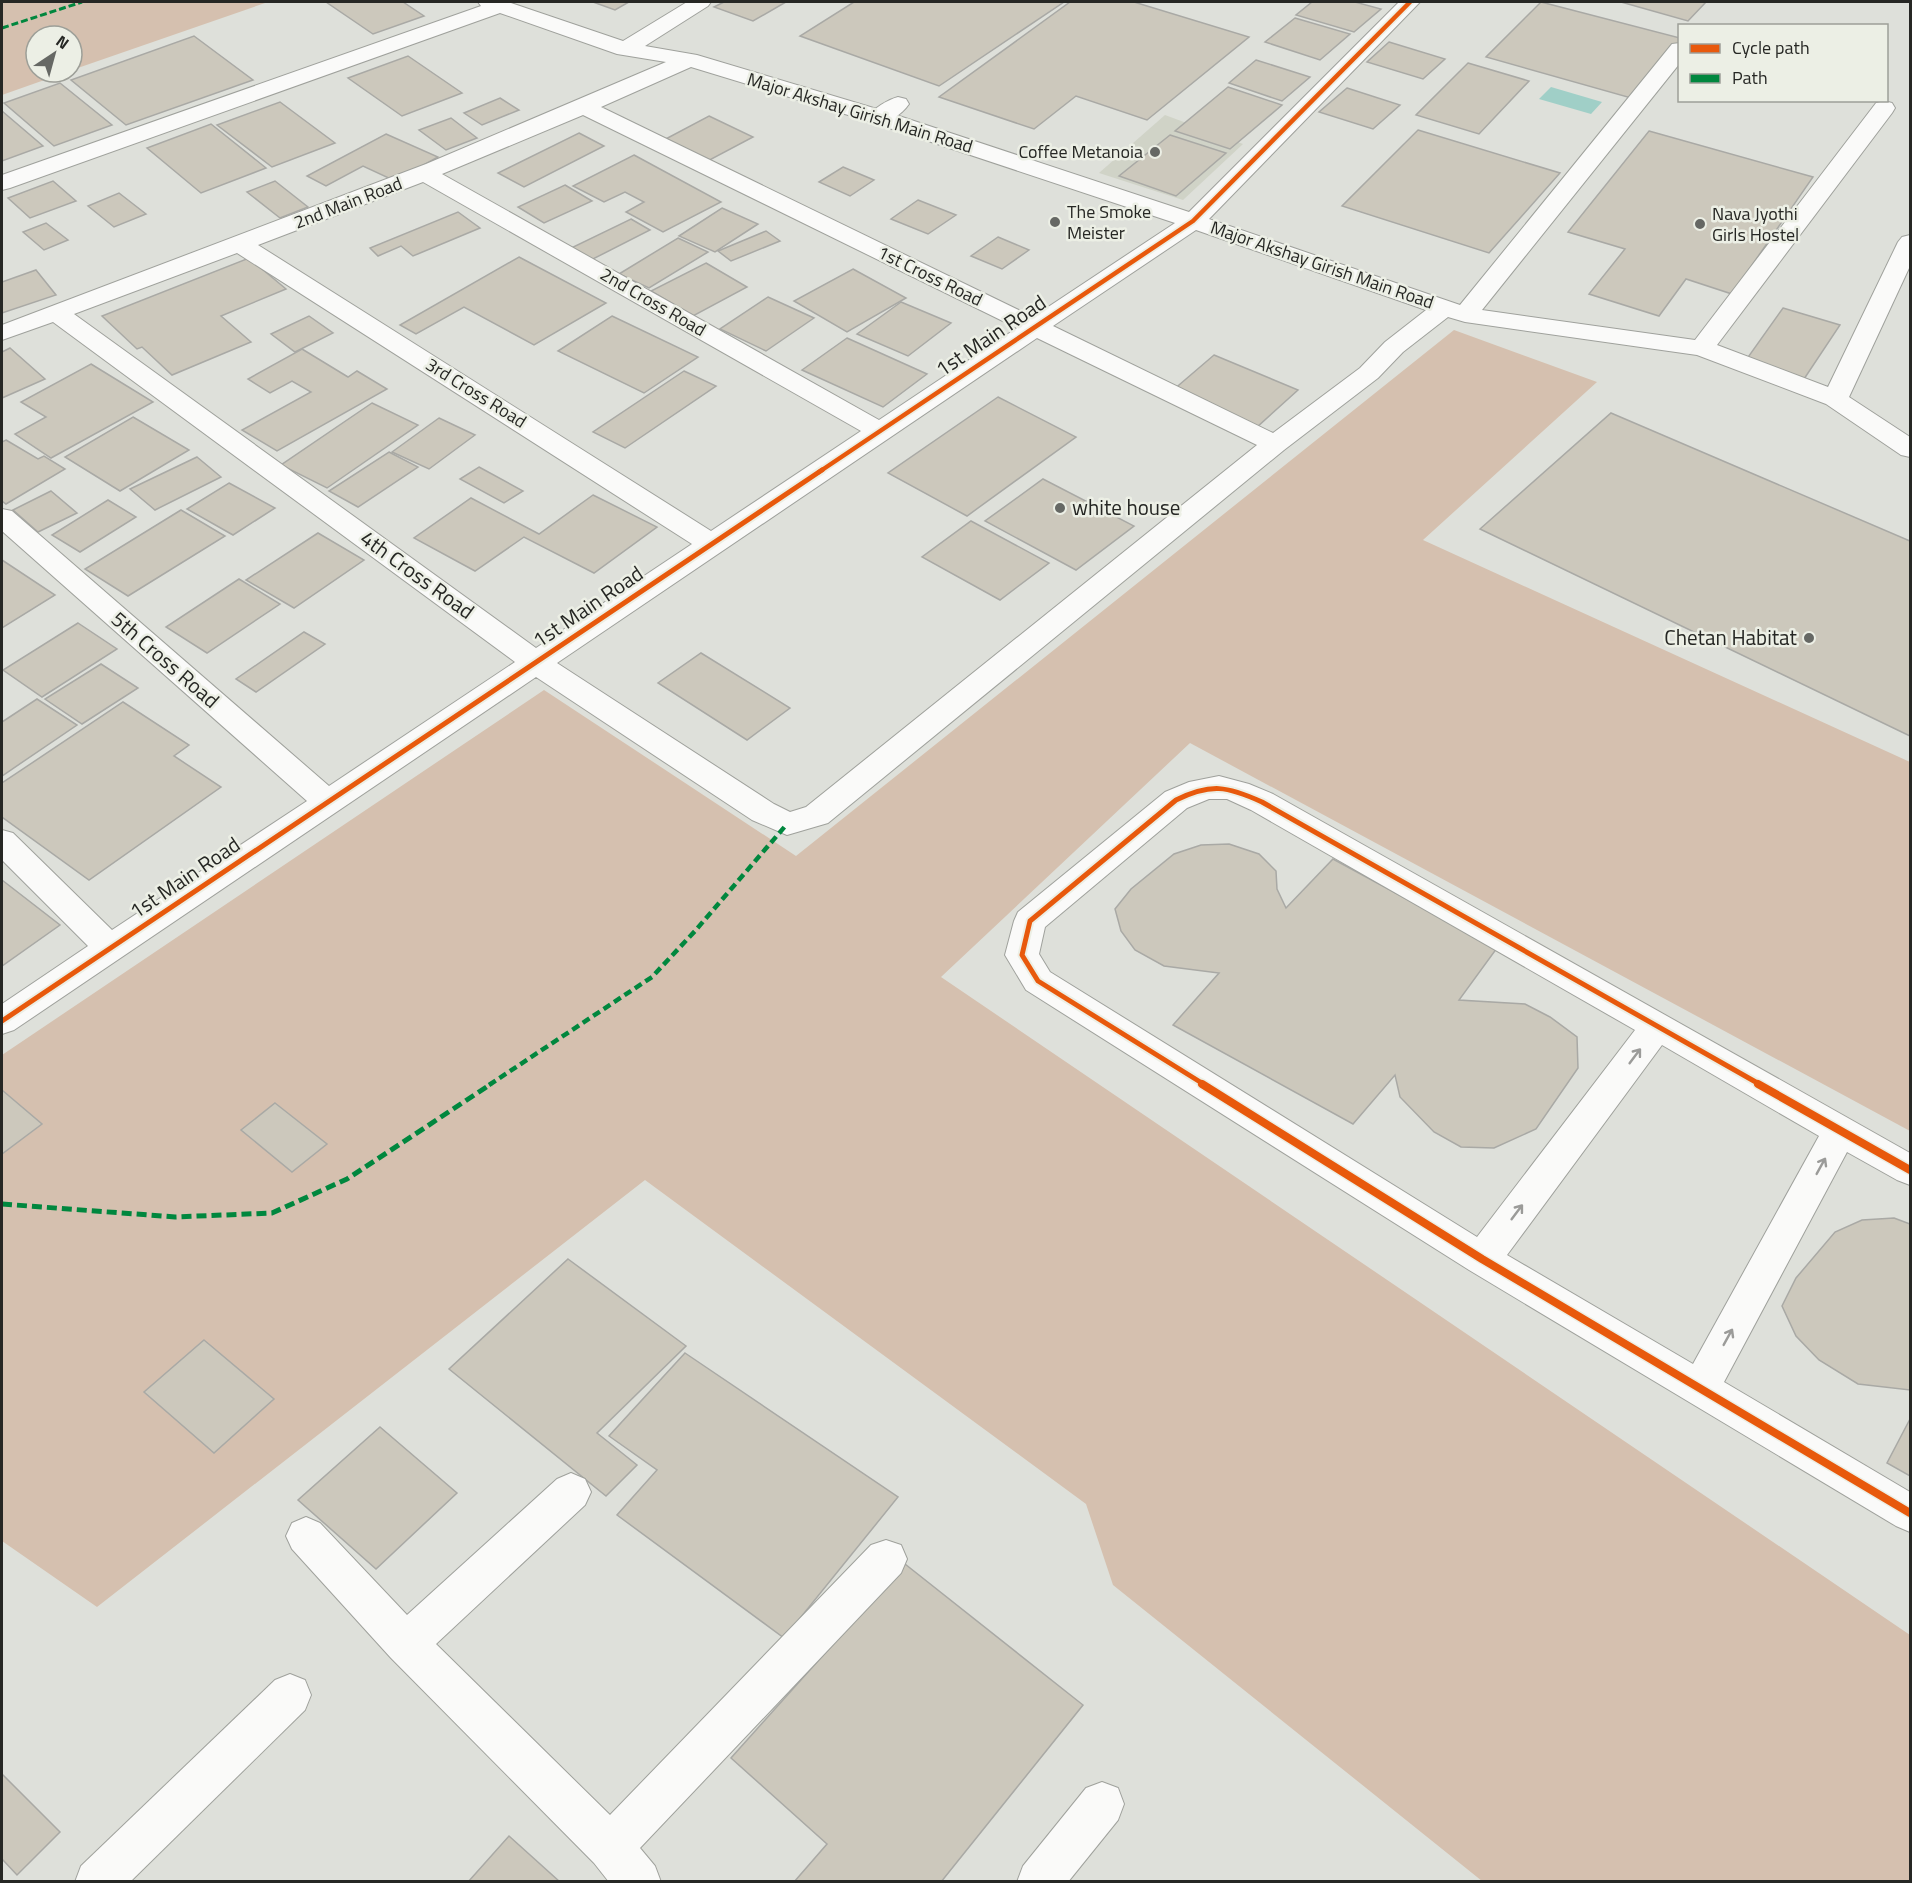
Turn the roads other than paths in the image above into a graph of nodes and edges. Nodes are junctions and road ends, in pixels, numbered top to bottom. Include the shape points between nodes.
1 (701, 2) edge
2 (1410, 2) edge
3 (495, 4) edge
4 (625, 49) junction
5 (1678, 51) edge
6 (689, 60) junction
7 (585, 108) junction
8 (1884, 108) dead end
9 (426, 174) junction
10 (2, 183) edge
11 (1193, 221) junction
12 (1911, 242) edge
13 (239, 244) junction
14 (1455, 311) junction
15 (56, 313) junction
16 (1034, 327) junction
17 (2, 333) edge
18 (1702, 348) junction
19 (1835, 399) junction
20 (880, 431) junction
21 (1275, 444) junction
22 (1911, 449) edge
23 (2, 518) edge
24 (712, 544) junction
25 (535, 662) junction
26 (328, 802) junction
27 (2, 841) edge
28 (110, 948) junction
29 (2, 1021) edge
30 (1657, 1026) junction
31 (1840, 1131) junction
32 (1911, 1170) edge
33 (1482, 1259) junction
34 (1700, 1389) junction
35 (571, 1492) dead end
36 (1911, 1513) edge
37 (306, 1536) dead end
38 (886, 1559) dead end
39 (406, 1644) junction
40 (290, 1695) dead end
41 (1102, 1804) dead end
42 (610, 1847) junction
43 (97, 1881) edge
44 (639, 1881) edge
45 (1039, 1881) edge

1 - 4 street
2 - 11 street, 1st Main Road
3 - 4 street, Major Akshay Girish Main Road
3 - 10 street
4 - 6 street, Major Akshay Girish Main Road
5 - 14 street
6 - 7 street, 2nd Main Road
6 - 11 street, Major Akshay Girish Main Road via 888,110
7 - 9 street, 2nd Main Road
7 - 16 street, 1st Cross Road
8 - 18 street
9 - 13 street, 2nd Main Road
9 - 20 street, 2nd Cross Road
11 - 14 street, Major Akshay Girish Main Road
11 - 16 street, 1st Main Road
12 - 19 street
13 - 15 street, 2nd Main Road
13 - 24 street, 3rd Cross Road
14 - 18 street, Major Akshay Girish Main Road
14 - 21 street via 1394,347 1369,373
15 - 17 street, 2nd Main Road
15 - 25 street, 4th Cross Road
16 - 20 street, 1st Main Road
16 - 21 street, 1st Cross Road
18 - 19 street, Major Akshay Girish Main Road
19 - 22 street, Major Akshay Girish Main Road
20 - 24 street, 1st Main Road
21 - 25 street, 4th Cross Road via 817,815 787,824
23 - 26 street, 5th Cross Road
24 - 25 street, 1st Main Road
25 - 26 street, 1st Main Road
26 - 28 street, 1st Main Road
27 - 28 street
28 - 29 street, 1st Main Road
30 - 31 street
33 -> 30 street
30 - 33 street via 1262,802 1219,786 1200,788 1176,800 1030,921 1022,955 1038,981
31 - 32 street
34 -> 31 street
33 - 34 street
34 - 36 street
35 - 39 street
37 - 39 street
38 - 42 street
39 - 42 street
40 - 43 street
41 - 45 street
42 - 44 street

